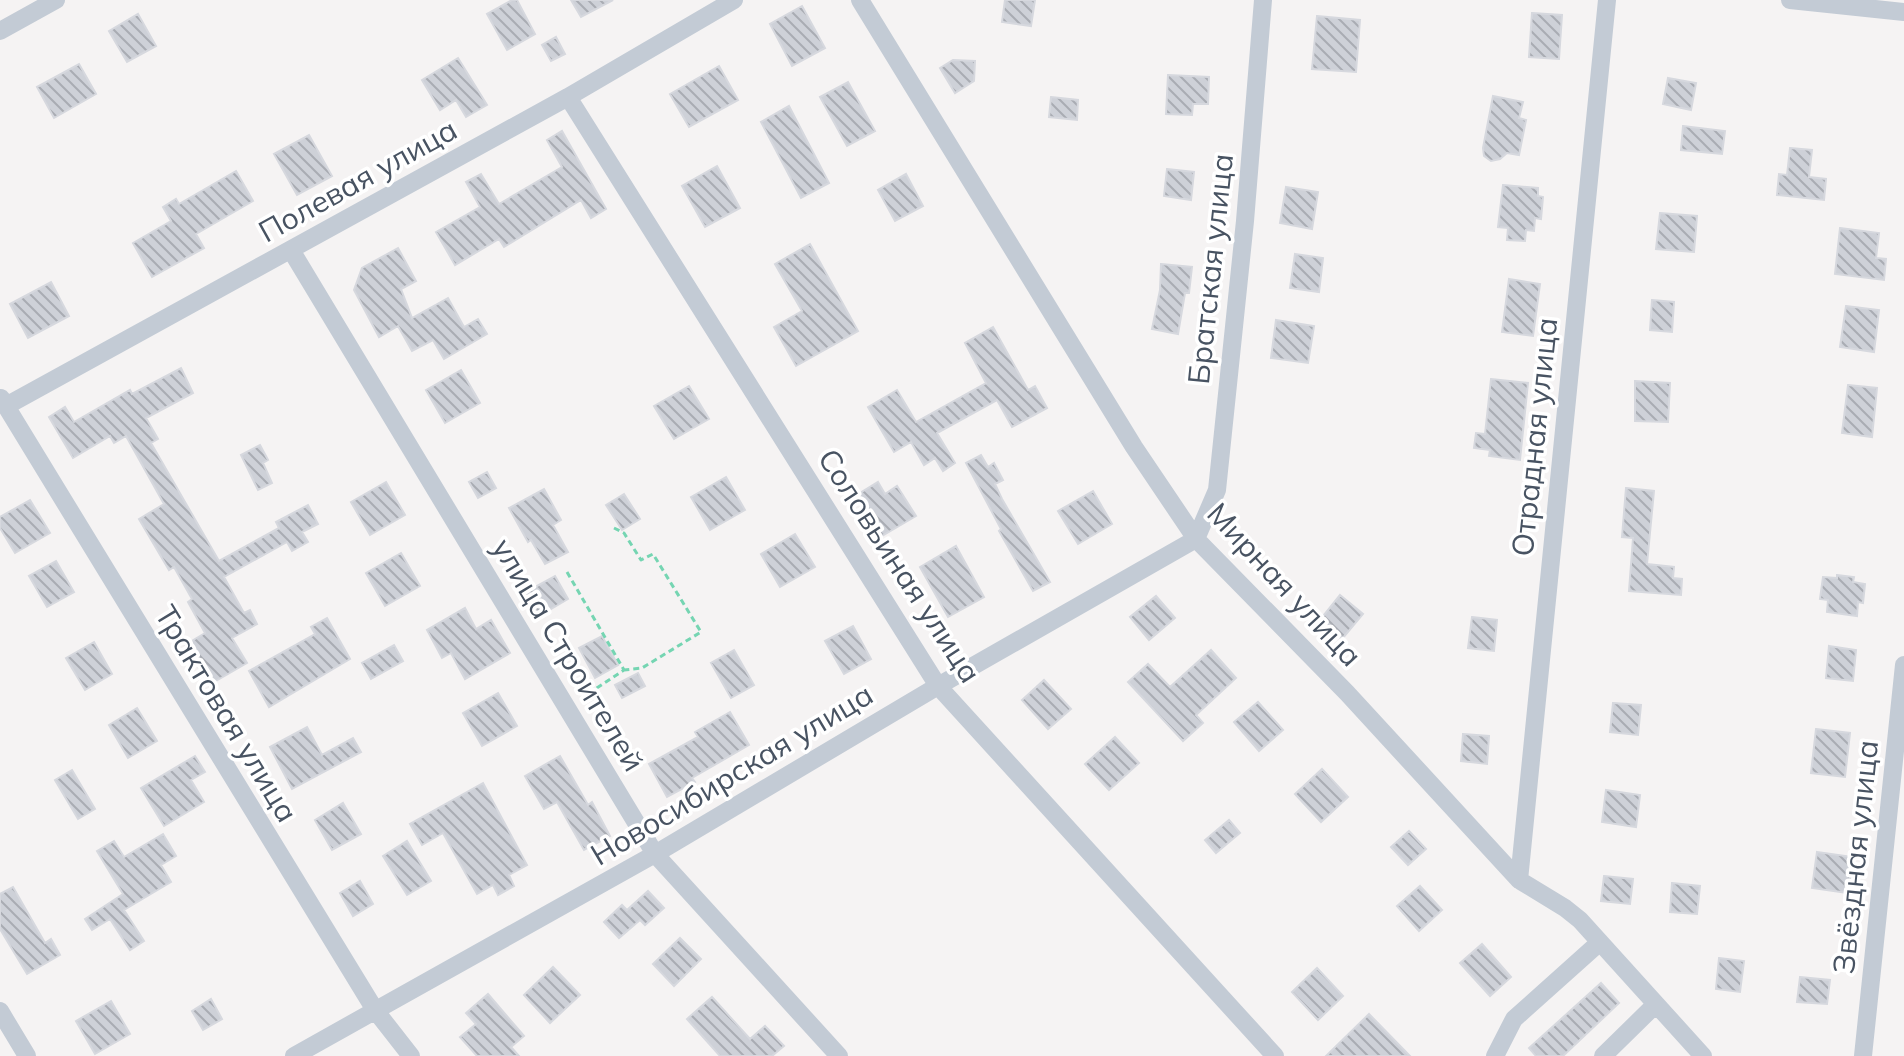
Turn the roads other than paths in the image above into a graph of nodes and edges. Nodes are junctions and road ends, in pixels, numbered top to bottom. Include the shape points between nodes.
1 (56, 0) edge
2 (734, 0) edge
3 (860, 0) edge
4 (1263, 0) edge
5 (1607, 0) edge
6 (1790, 0) edge
7 (1904, 12) edge
8 (0, 31) edge
9 (568, 97) junction
10 (291, 250) junction
11 (3, 401) edge
12 (1196, 539) junction
13 (1904, 665) edge
14 (938, 686) junction
15 (655, 854) junction
16 (1519, 880) junction
17 (1600, 942) junction
18 (1656, 1004) junction
19 (375, 1010) junction
20 (0, 1011) edge
21 (27, 1056) edge
22 (294, 1056) edge
23 (411, 1056) edge
24 (839, 1056) edge
25 (1275, 1056) edge
26 (1495, 1056) edge
27 (1603, 1056) edge
28 (1703, 1056) edge
29 (1863, 1056) edge

1 - 8 street
2 - 9 street, Полевая улица
3 - 12 street, Мирная улица
4 - 12 street, Братская улица via 1217,490
5 - 16 street, Отрадная улица
6 - 7 street
9 - 10 street, Полевая улица
9 - 14 street, Соловьиная улица
10 - 11 street, Полевая улица
10 - 15 street, улица Строителей
11 - 19 street, Трактовая улица
12 - 14 street, Новосибирская улица
12 - 16 street, Мирная улица
13 - 29 street, Звёздная улица
14 - 15 street, Новосибирская улица
14 - 25 street, Соловьиная улица
15 - 19 street, Новосибирская улица
15 - 24 street, улица Строителей
16 - 17 street, Мирная улица via 1565,908
17 - 18 street, Мирная улица
17 - 26 street via 1514,1019
18 - 27 street
18 - 28 street, Мирная улица
19 - 22 street, Новосибирская улица
19 - 23 street, Трактовая улица
20 - 21 street

